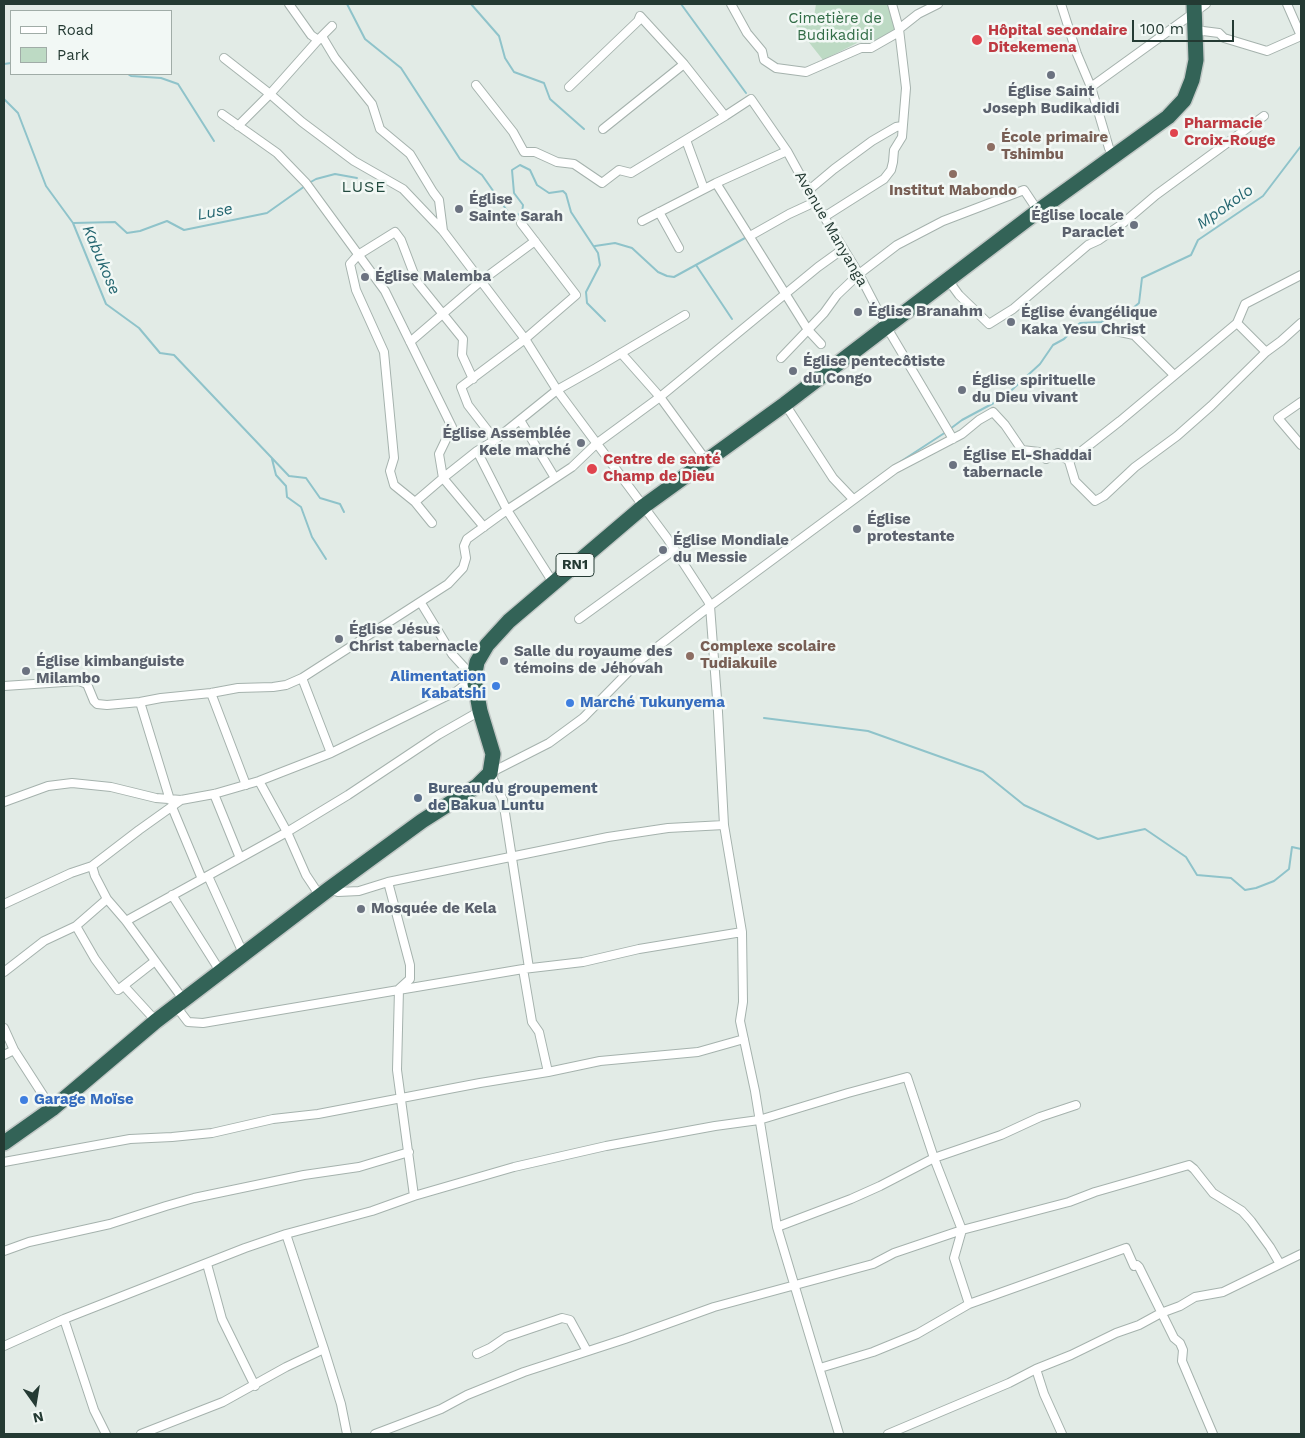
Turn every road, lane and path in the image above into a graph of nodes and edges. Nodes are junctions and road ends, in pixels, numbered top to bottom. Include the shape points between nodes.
1 (289, 4) edge
2 (731, 4) edge
3 (892, 4) edge
4 (938, 4) edge
5 (1061, 4) edge
6 (1286, 4) edge
7 (1198, 6) edge
8 (332, 26) dead end
9 (899, 30) junction
10 (1195, 30) junction
11 (1301, 36) edge
12 (318, 40) junction
13 (224, 58) dead end
14 (684, 64) junction
15 (476, 85) dead end
16 (569, 87) dead end
17 (1091, 87) junction
18 (270, 94) junction
19 (222, 114) dead end
20 (726, 116) junction
21 (1264, 116) dead end
22 (238, 126) junction
23 (902, 126) junction
24 (603, 129) dead end
25 (686, 140) junction
26 (788, 151) junction
27 (1114, 157) junction
28 (716, 183) junction
29 (704, 189) junction
30 (809, 190) junction
31 (814, 202) junction
32 (1038, 211) junction
33 (660, 212) junction
34 (824, 217) junction
35 (642, 221) dead end
36 (522, 222) dead end
37 (443, 231) junction
38 (750, 236) junction
39 (535, 241) junction
40 (679, 248) dead end
41 (843, 249) junction
42 (358, 255) junction
43 (859, 274) junction
44 (1301, 276) edge
45 (948, 280) junction
46 (481, 281) junction
47 (786, 295) junction
48 (442, 314) junction
49 (685, 314) dead end
50 (1301, 323) edge
51 (1237, 324) junction
52 (886, 326) junction
53 (808, 330) junction
54 (1111, 330) dead end
55 (525, 338) junction
56 (410, 342) junction
57 (821, 344) dead end
58 (1266, 352) junction
59 (621, 353) junction
60 (781, 358) dead end
61 (1174, 375) junction
62 (473, 379) junction
63 (557, 390) junction
64 (660, 397) junction
65 (1301, 402) edge
66 (785, 404) junction
67 (520, 420) junction
68 (495, 440) junction
69 (953, 440) junction
70 (596, 444) junction
71 (1301, 445) edge
72 (477, 451) junction
73 (706, 460) junction
74 (1069, 461) junction
75 (443, 478) junction
76 (555, 478) junction
77 (853, 499) junction
78 (415, 502) junction
79 (644, 506) junction
80 (507, 510) junction
81 (432, 523) dead end
82 (484, 527) junction
83 (674, 550) junction
84 (554, 584) junction
85 (421, 602) junction
86 (710, 606) junction
87 (579, 619) dead end
88 (302, 678) junction
89 (474, 678) junction
90 (4, 686) edge
91 (211, 693) junction
92 (140, 702) junction
93 (480, 711) junction
94 (331, 753) junction
95 (490, 773) junction
96 (260, 781) junction
97 (246, 785) junction
98 (214, 794) junction
99 (4, 802) edge
100 (171, 803) junction
101 (724, 825) junction
102 (287, 832) junction
103 (240, 858) junction
104 (510, 858) junction
105 (92, 866) junction
106 (205, 878) junction
107 (388, 882) junction
108 (324, 892) junction
109 (172, 895) junction
110 (107, 899) junction
111 (4, 904) edge
112 (126, 921) junction
113 (76, 926) junction
114 (742, 932) junction
115 (243, 953) junction
116 (155, 961) junction
117 (526, 968) junction
118 (220, 971) junction
119 (4, 972) edge
120 (124, 986) junction
121 (399, 989) junction
122 (179, 1002) junction
123 (156, 1020) junction
124 (4, 1028) edge
125 (744, 1039) junction
126 (14, 1050) junction
127 (4, 1055) edge
128 (548, 1072) junction
129 (401, 1098) junction
130 (1076, 1104) dead end
131 (52, 1110) junction
132 (759, 1120) junction
133 (4, 1143) edge
134 (409, 1152) junction
135 (934, 1158) junction
136 (4, 1162) edge
137 (414, 1196) junction
138 (777, 1227) junction
139 (962, 1230) junction
140 (286, 1234) junction
141 (4, 1251) edge
142 (1301, 1254) edge
143 (207, 1264) junction
144 (1280, 1264) junction
145 (795, 1285) junction
146 (969, 1304) junction
147 (1161, 1313) junction
148 (64, 1319) junction
149 (4, 1346) edge
150 (324, 1349) junction
151 (587, 1351) junction
152 (477, 1354) dead end
153 (820, 1368) junction
154 (1036, 1369) junction
155 (255, 1386) junction
156 (106, 1434) edge
157 (142, 1434) edge
158 (347, 1434) edge
159 (375, 1434) edge
160 (839, 1434) edge
161 (888, 1434) edge
162 (1062, 1434) edge
163 (1212, 1434) edge

1 - 12 street
2 - 9 street via 747,33 762,51 764,60 776,68 806,72 861,48 871,48
3 - 9 street
4 - 9 street via 918,14
5 - 17 street
6 - 11 street
7 - 10 highway, RN1
7 - 17 street
8 - 12 street
9 - 23 street via 906,88
10 - 11 street via 1219,33 1224,38 1267,51
10 - 27 highway, RN1 via 1196,60 1184,100 1168,117
12 - 18 street
12 - 37 street via 323,38 372,104 380,128 410,154 439,200
13 - 18 street
14 - 16 street via 640,16
14 - 20 street
14 - 24 street
15 - 25 street via 514,132 524,152 535,152 557,162 574,164 602,183 619,170 631,173
17 - 27 street
18 - 22 street
18 - 37 street via 354,161 403,189
19 - 22 street
20 - 25 street
20 - 26 street, Avenue Manyanga via 751,99
21 - 45 street via 1122,224 1088,245 1013,309 989,324
22 - 42 street via 277,153 306,183
23 - 30 street via 872,141
23 - 34 street via 902,137 894,150 894,162 884,180
25 - 29 street
26 - 28 street
26 - 30 street, Avenue Manyanga
27 - 32 highway, RN1
28 - 29 street
28 - 38 street
29 - 33 street
30 - 31 street, Avenue Manyanga
31 - 34 street, Avenue Manyanga
31 - 38 street
32 - 43 street via 1024,190 943,221 897,245
32 - 45 highway, RN1
33 - 35 street
33 - 40 street
34 - 41 street, Avenue Manyanga
36 - 39 street
37 - 46 street
38 - 47 street
39 - 46 street
39 - 55 street via 576,295
41 - 43 street, Avenue Manyanga
41 - 47 street
42 - 48 street via 396,232 416,282
42 - 56 street via 385,291
42 - 78 street via 350,264 356,290 384,352 394,458 390,471 394,485
43 - 52 street, Avenue Manyanga
43 - 53 street
44 - 51 street via 1245,304
45 - 52 highway, RN1
46 - 48 street
46 - 55 street
47 - 53 street
47 - 64 street
48 - 56 street
48 - 62 street via 463,340 462,355
49 - 59 street
50 - 58 street
51 - 58 street
51 - 61 street
52 - 66 highway, RN1
52 - 69 street, Avenue Manyanga
53 - 57 street
53 - 60 street
54 - 61 street via 1134,335
55 - 62 street
55 - 63 street
56 - 75 street via 452,427 438,454
58 - 74 street via 1177,436 1099,499 1095,501 1075,481
59 - 63 street
59 - 64 street
61 - 74 street
62 - 68 street via 461,387 468,405
63 - 67 street
63 - 70 street
64 - 70 street
64 - 73 street
65 - 71 street via 1278,418
66 - 73 highway, RN1
66 - 77 street via 833,478
67 - 68 street
67 - 76 street
68 - 72 street
69 - 74 street via 993,412 1022,450 1039,452 1046,459 1058,453
69 - 77 street via 895,469
70 - 76 street
70 - 79 street
72 - 75 street
72 - 80 street
73 - 79 highway, RN1
75 - 78 street
75 - 82 street
76 - 80 street
77 - 86 street
78 - 81 street
79 - 83 street
79 - 84 highway, RN1
80 - 82 street
80 - 84 street
82 - 85 street via 467,539 463,568 454,579
83 - 86 street
83 - 87 street
84 - 89 highway, RN1 via 487,645 477,662
85 - 88 street
85 - 89 street via 452,654
86 - 95 street via 638,662 583,718 549,743
86 - 101 street
88 - 91 street via 273,688 238,688
88 - 94 street
89 - 93 highway, RN1
89 - 94 street via 457,691
90 - 92 street via 79,681 87,684 97,704
91 - 92 street
91 - 97 street
92 - 100 street
93 - 95 highway, RN1 via 493,754
93 - 102 street
94 - 96 street
95 - 104 street via 503,800
95 - 108 highway via 477,786 422,821
96 - 97 street
96 - 102 street
97 - 98 street
98 - 100 street
98 - 103 street
99 - 100 street via 48,786 72,783 111,787
100 - 105 street
100 - 106 street
101 - 104 street via 625,834
101 - 114 street
102 - 103 street
102 - 108 street via 306,875
103 - 106 street
104 - 107 street
104 - 117 street
105 - 110 street
105 - 111 street
106 - 109 street
106 - 115 street
107 - 108 street via 359,892
107 - 121 street via 410,965 410,979
108 - 115 highway
109 - 112 street
109 - 118 street
110 - 112 street
110 - 113 street
112 - 116 street
113 - 119 street via 44,941
113 - 120 street via 118,990
114 - 117 street via 638,949 583,962
114 - 125 street via 743,1002 740,1021
115 - 118 highway
116 - 120 street
116 - 122 street
117 - 121 street
117 - 128 street via 532,1022 539,1032
118 - 122 highway
120 - 123 street
121 - 122 street via 203,1023 188,1022
121 - 129 street via 397,1070
122 - 123 highway
123 - 131 highway
124 - 126 street
125 - 128 street via 698,1052 600,1061
125 - 132 street
126 - 127 street
126 - 131 street
128 - 129 street
129 - 134 street
129 - 136 street via 196,1135 130,1139
130 - 135 street
131 - 133 highway
132 - 135 street via 907,1078
132 - 137 street via 606,1146 514,1167
132 - 138 street
134 - 137 street
134 - 141 street via 359,1167 304,1175 185,1201
135 - 138 street via 858,1196
135 - 139 street
137 - 140 street
138 - 145 street
139 - 144 street via 1069,1202 1188,1165 1213,1193 1242,1211
139 - 145 street via 894,1253 873,1264
139 - 146 street via 954,1258
140 - 143 street
140 - 150 street
142 - 144 street
143 - 148 street
143 - 155 street via 220,1313
144 - 147 street via 1223,1292 1195,1296
145 - 151 street via 714,1307
145 - 153 street
146 - 147 street via 1126,1248
146 - 153 street via 917,1334
147 - 154 street
147 - 163 street via 1183,1350 1182,1361
148 - 149 street
148 - 156 street via 94,1410
150 - 155 street
150 - 158 street
151 - 152 street via 570,1320 562,1318 506,1337
151 - 159 street via 492,1385
153 - 160 street
154 - 161 street via 1009,1384
154 - 162 street
155 - 157 street

